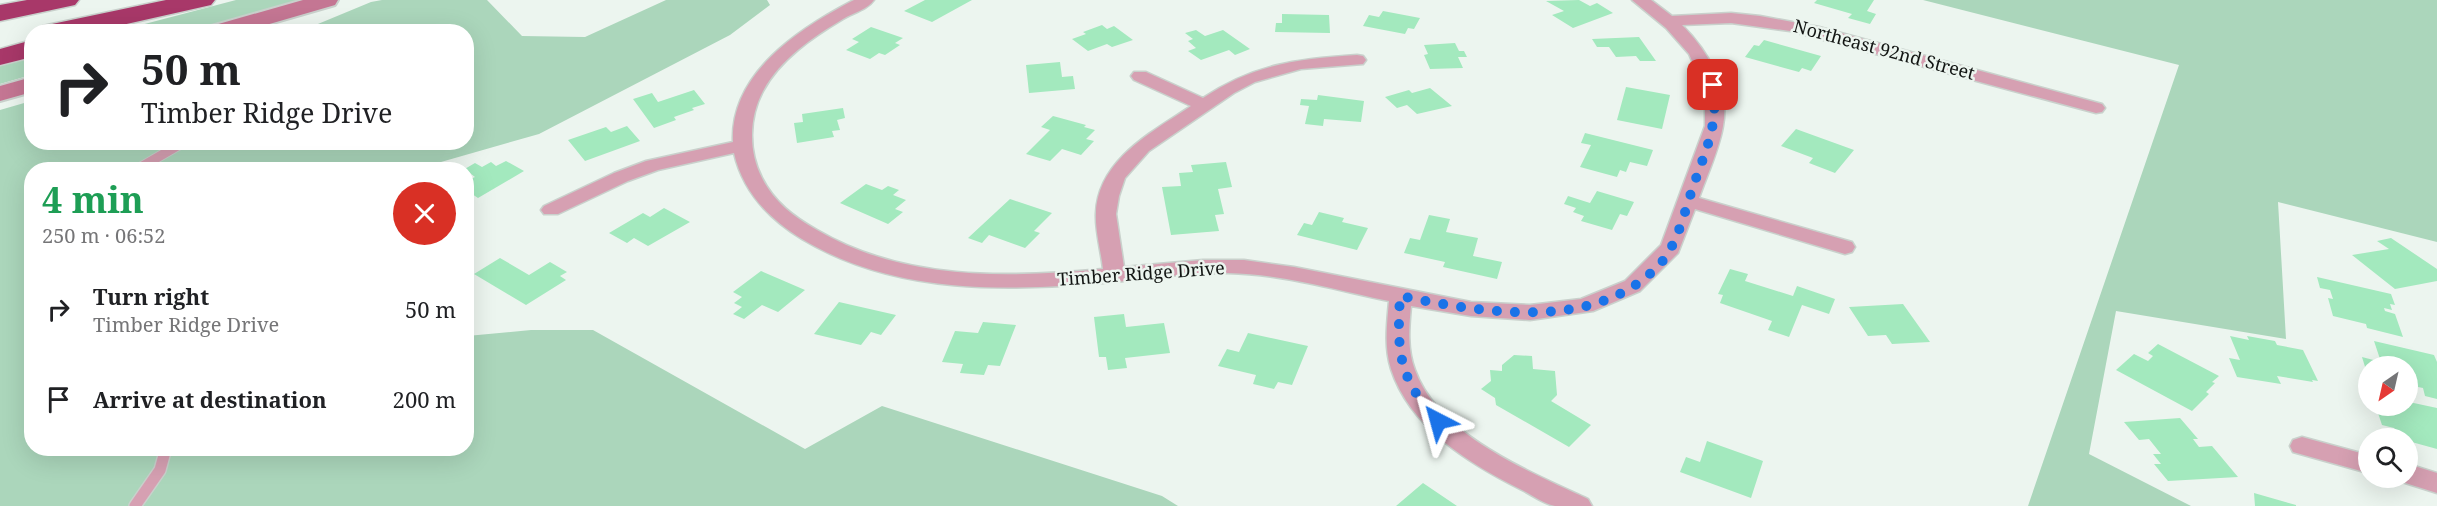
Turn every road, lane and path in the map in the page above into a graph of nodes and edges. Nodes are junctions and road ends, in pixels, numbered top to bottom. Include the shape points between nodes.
1 (8, 0) edge
2 (66, 0) edge
3 (327, 0) edge
4 (866, 0) edge
5 (1640, 0) edge
6 (0, 1) edge
7 (193, 2) edge
8 (0, 13) edge
9 (1669, 21) junction
10 (90, 24) edge
11 (117, 24) edge
12 (250, 24) edge
13 (24, 38) edge
14 (0, 42) edge
15 (24, 50) edge
16 (0, 57) edge
17 (1357, 60) dead end
18 (1140, 76) dead end
19 (24, 86) edge
20 (0, 94) edge
21 (1204, 105) junction
22 (2096, 108) dead end
23 (742, 146) junction
24 (170, 150) edge
25 (150, 162) edge
26 (1689, 201) junction
27 (551, 210) dead end
28 (1845, 247) dead end
29 (1115, 275) junction
30 (1400, 296) junction
31 (2302, 446) dead end
32 (163, 456) edge
33 (2358, 461) edge
34 (2418, 477) edge
35 (2437, 483) edge
36 (135, 506) edge
37 (1579, 506) edge

1 - 6 highway
2 - 8 highway
3 - 12 main road
4 - 23 street, Timber Ridge Drive via 821,24 768,70 747,108
5 - 9 street, Timber Ridge Drive
7 - 10 highway
7 - 11 highway
9 - 22 street, Northeast 92nd Street via 1743,17 1798,26
9 - 26 street, Timber Ridge Drive via 1706,66 1716,107 1714,126
13 - 14 highway
15 - 16 highway
17 - 21 street via 1274,70 1228,89
18 - 21 street
19 - 20 main road
21 - 29 street via 1142,147 1116,177 1106,214
23 - 27 street via 653,165
23 - 29 street, Timber Ridge Drive via 755,186 786,220 825,244 867,262 978,282
24 - 25 lane
26 - 28 street
26 - 30 street, Timber Ridge Drive via 1671,248 1660,264 1642,280 1598,302 1565,309 1501,313
29 - 30 street, Timber Ridge Drive via 1241,266 1298,273
30 - 37 street via 1397,338 1402,362 1426,408 1480,456
31 - 33 street
32 - 36 lane via 160,470
34 - 35 street

